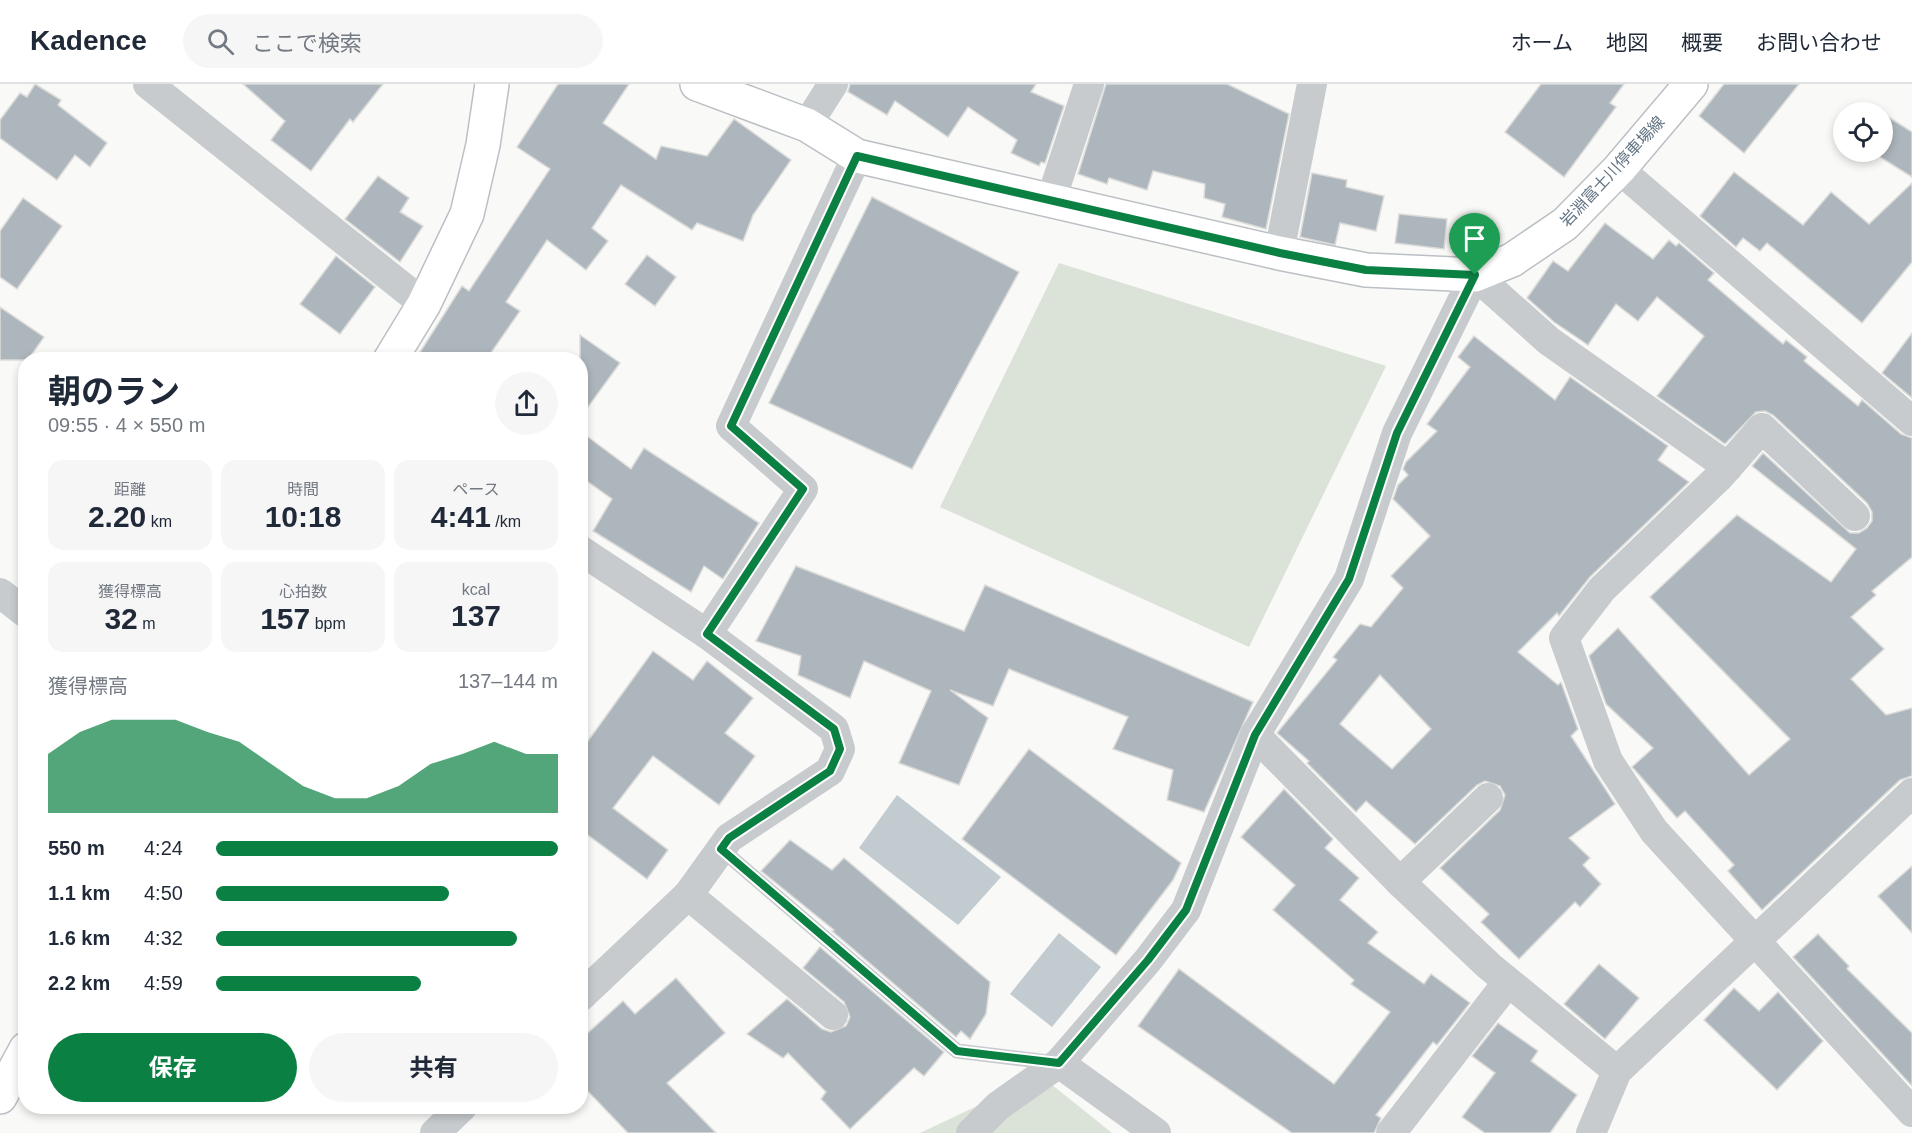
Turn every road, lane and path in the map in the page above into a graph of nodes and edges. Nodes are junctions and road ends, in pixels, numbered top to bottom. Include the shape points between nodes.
1 (148, 84) edge
2 (492, 84) edge
3 (697, 84) edge
4 (833, 84) edge
5 (1089, 84) edge
6 (1312, 84) edge
7 (1691, 84) edge
8 (807, 125) junction
9 (857, 156) junction
10 (1619, 169) junction
11 (1051, 201) junction
12 (1280, 253) junction
13 (1475, 275) junction
14 (424, 304) junction
15 (395, 352) edge
16 (1912, 421) edge
17 (1728, 467) junction
18 (1855, 516) dead end
19 (588, 555) edge
20 (0, 593) edge
21 (18, 607) edge
22 (707, 634) junction
23 (1255, 735) junction
24 (1912, 793) edge
25 (1488, 798) dead end
26 (721, 849) junction
27 (1400, 882) junction
28 (688, 895) junction
29 (1755, 940) junction
30 (1508, 982) junction
31 (588, 989) edge
32 (833, 1015) dead end
33 (1059, 1063) junction
34 (18, 1064) edge
35 (1617, 1071) junction
36 (0, 1097) edge
37 (1912, 1112) edge
38 (455, 1114) edge
39 (435, 1133) edge
40 (971, 1133) edge
41 (1156, 1133) edge
42 (1390, 1133) edge
43 (1591, 1133) edge

1 - 14 street
2 - 14 main road via 467,214
3 - 8 main road, 岩淵富士川停車場線
4 - 8 street
5 - 11 street
6 - 12 street
7 - 10 main road, 岩淵富士川停車場線
8 - 9 main road, 岩淵富士川停車場線
9 - 11 main road, 岩淵富士川停車場線
9 - 22 street via 731,426 803,489
10 - 13 main road, 岩淵富士川停車場線 via 1565,224 1512,260
10 - 16 street
11 - 12 main road, 岩淵富士川停車場線
12 - 13 main road, 岩淵富士川停車場線 via 1366,270
13 - 17 street via 1549,341
13 - 23 street via 1397,433 1349,579
14 - 15 main road
17 - 18 street via 1762,428
17 - 29 street via 1602,589 1564,638 1608,761 1654,831
19 - 22 street
20 - 21 street
22 - 26 street via 834,729 840,749 830,771 729,838
23 - 27 street
23 - 33 street via 1186,910
24 - 29 street
25 - 27 street
26 - 28 street
26 - 33 lane via 957,1051
27 - 30 street
28 - 31 street
28 - 32 street
29 - 35 street
29 - 37 street
30 - 35 street
30 - 42 street
33 - 40 street via 998,1106
33 - 41 street
34 - 36 main road
35 - 43 street
38 - 39 street

